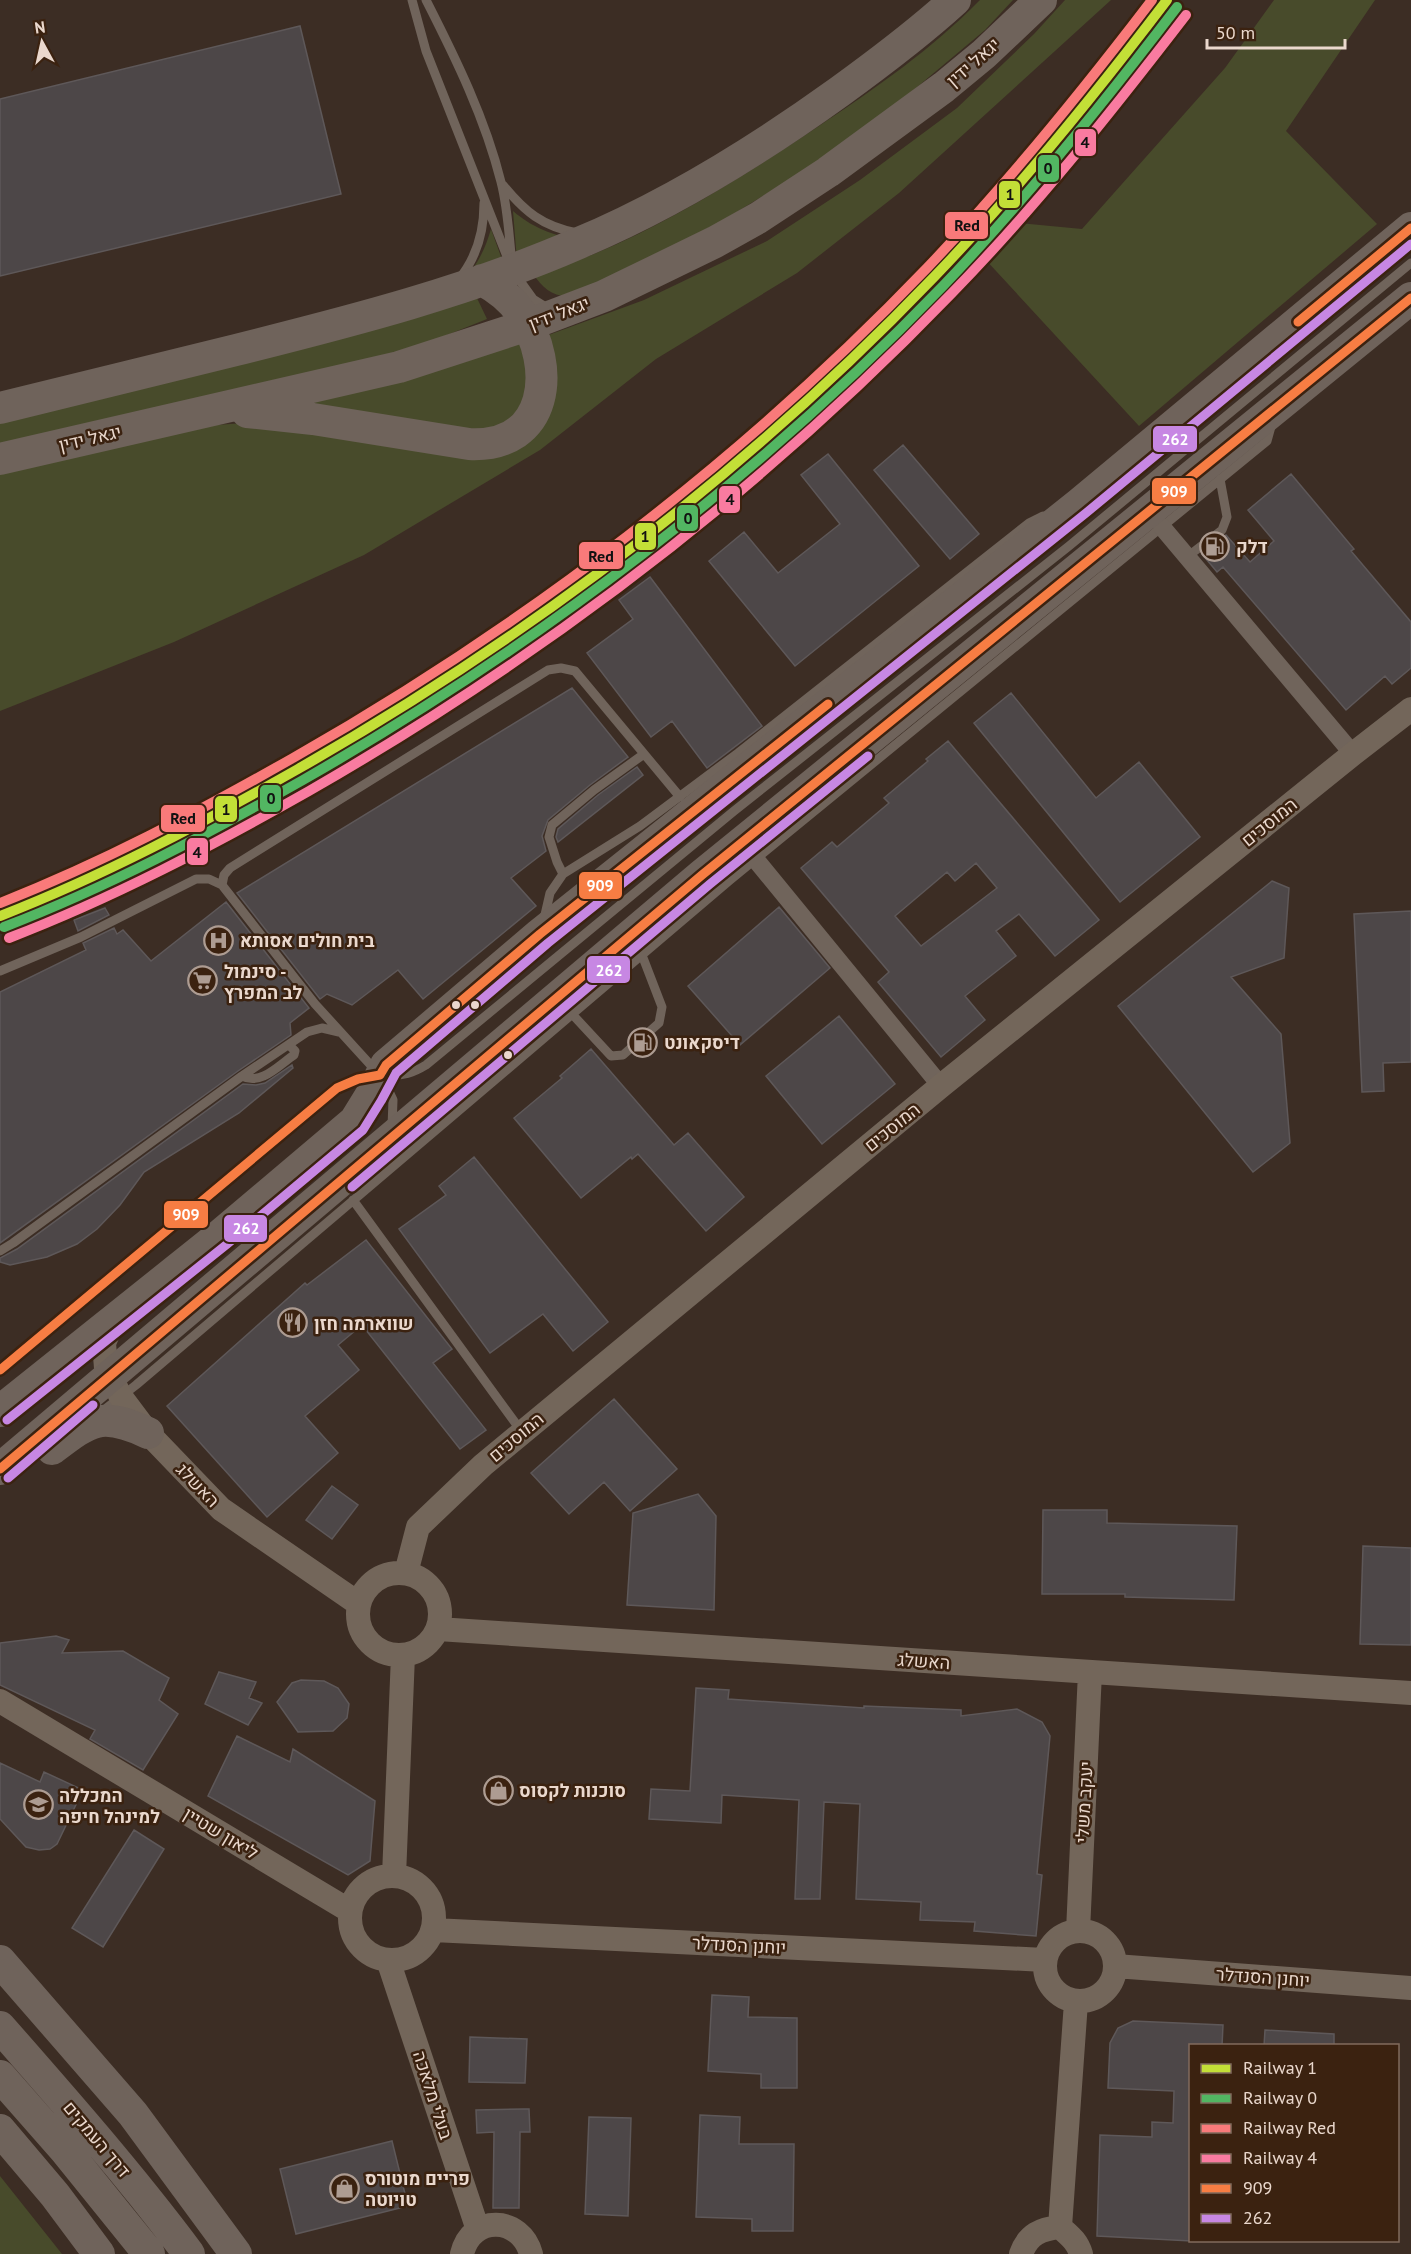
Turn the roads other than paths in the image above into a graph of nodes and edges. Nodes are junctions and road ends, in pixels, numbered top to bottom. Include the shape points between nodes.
1 (412, 0) edge
2 (426, 0) edge
3 (955, 0) edge
4 (1041, 0) edge
5 (501, 183) junction
6 (484, 198) junction
7 (1411, 228) edge
8 (600, 234) junction
9 (1411, 263) edge
10 (512, 269) junction
11 (482, 280) junction
12 (448, 291) junction
13 (1411, 298) edge
14 (561, 313) junction
15 (507, 322) junction
16 (0, 408) edge
17 (1275, 409) junction
18 (204, 412) junction
19 (0, 459) edge
20 (1220, 479) junction
21 (1062, 509) junction
22 (1162, 527) junction
23 (1187, 557) junction
24 (1119, 563) junction
25 (1080, 568) junction
26 (1411, 709) edge
27 (644, 754) junction
28 (1353, 754) junction
29 (680, 797) junction
30 (756, 860) junction
31 (563, 874) junction
32 (716, 877) junction
33 (222, 885) junction
34 (540, 934) junction
35 (642, 955) junction
36 (0, 971) edge
37 (572, 1014) junction
38 (344, 1034) junction
39 (380, 1075) junction
40 (941, 1086) junction
41 (386, 1142) junction
42 (353, 1200) junction
43 (0, 1251) edge
44 (114, 1320) junction
45 (0, 1370) edge
46 (115, 1387) junction
47 (0, 1411) edge
48 (83, 1425) junction
49 (522, 1432) junction
50 (148, 1433) junction
51 (0, 1469) edge
52 (0, 1486) edge
53 (406, 1573) junction
54 (359, 1604) junction
55 (438, 1629) junction
56 (403, 1655) junction
57 (1090, 1672) junction
58 (1411, 1694) edge
59 (0, 1701) edge
60 (394, 1876) junction
61 (350, 1911) junction
62 (433, 1930) junction
63 (1078, 1931) junction
64 (388, 1960) junction
65 (1045, 1960) junction
66 (0, 1961) edge
67 (1116, 1966) junction
68 (1411, 1988) edge
69 (1076, 2002) junction
70 (0, 2027) edge
71 (0, 2076) edge
72 (0, 2130) edge
73 (1060, 2227) junction
74 (478, 2230) junction
75 (99, 2254) edge
76 (149, 2254) edge
77 (189, 2254) edge
78 (236, 2254) edge
79 (462, 2254) edge
80 (531, 2254) edge
81 (1021, 2254) edge
82 (1081, 2254) edge

1 - 6 lane via 426,51
2 - 5 lane via 479,111
3 - 8 highway via 907,41 795,123 728,167
4 - 14 highway, יגאל ידין via 944,87 758,218 658,272
5 - 8 lane via 527,213 546,224
5 - 10 lane
6 - 10 lane
6 - 12 lane via 479,244
7 - 21 highway
8 - 10 highway
9 - 39 lane via 1069,546 734,811 426,1065 405,1075
10 - 11 highway
10 - 14 lane via 533,299
10 - 15 lane
11 - 12 highway
11 - 15 highway via 492,286
12 - 16 highway via 283,339
13 - 17 highway
14 - 15 highway, יגאל ידין
15 - 18 highway, יגאל ידין via 399,367
15 - 18 highway via 540,358 542,378 535,413 526,425 499,441 469,444 281,414
17 - 20 lane via 1267,441
17 - 25 highway
18 - 19 highway, יגאל ידין
20 - 22 lane
20 - 23 lane via 1227,517 1222,530
21 - 29 lane via 1029,523
21 - 34 highway
22 - 23 street
22 - 24 lane
23 - 28 street
24 - 25 lane
24 - 30 lane
25 - 32 highway
26 - 28 street, המוסכים
27 - 29 lane
27 - 31 lane via 552,825 549,837
27 - 33 lane via 575,671 548,670 230,868
28 - 40 street, המוסכים
29 - 31 lane
30 - 32 lane
30 - 40 street
31 - 34 lane via 550,893
32 - 35 lane
32 - 41 highway
33 - 36 lane via 196,879 81,937
33 - 38 lane via 315,1004
34 - 39 highway via 386,1065
35 - 37 lane
35 - 37 lane via 662,1007 659,1023 622,1055 611,1056
37 - 42 lane
38 - 39 lane
38 - 43 lane via 330,1028 307,1032 290,1045 294,1055 260,1078 242,1076
39 - 41 lane via 390,1091 394,1109 393,1126
39 - 44 highway via 355,1121
39 - 45 lane via 337,1088
40 - 49 street, המוסכים
41 - 46 highway
42 - 46 lane
42 - 49 lane
44 - 46 street, האשלג via 104,1343
44 - 47 highway
46 - 48 lane
46 - 50 street, האשלג
46 - 51 highway
48 - 50 highway via 106,1420
48 - 52 highway
49 - 53 street, המוסכים via 418,1527
50 - 54 street, האשלג via 220,1509
53 - 54 street via 382,1576 372,1583
53 - 55 street via 418,1576 436,1593 441,1617
54 - 56 street via 358,1617 368,1640 378,1649
55 - 56 street via 424,1647
55 - 57 street, האשלג
56 - 60 street
57 - 58 street, האשלג
57 - 63 street, יעקב משלי
59 - 61 street, ליאון שטיין
60 - 61 street via 381,1877 361,1889
60 - 62 street via 418,1884 426,1893 435,1917
61 - 64 street via 352,1931 363,1949
62 - 64 street via 416,1953
62 - 65 street, יוחנן הסנדלר
63 - 65 street via 1060,1937
63 - 67 street via 1094,1934 1107,1943
64 - 74 street, בעלי מלאכה
65 - 69 street via 1052,1988
66 - 78 highway via 133,2114
67 - 68 street, יוחנן הסנדלר
67 - 69 street via 1112,1983 1100,1995
69 - 73 street
70 - 77 highway, דרך העמקים via 90,2129
71 - 76 highway, דרך העמקים
72 - 75 highway
73 - 81 street via 1038,2231
73 - 82 street via 1073,2237
74 - 79 street
74 - 80 street via 501,2224 512,2228 522,2234

